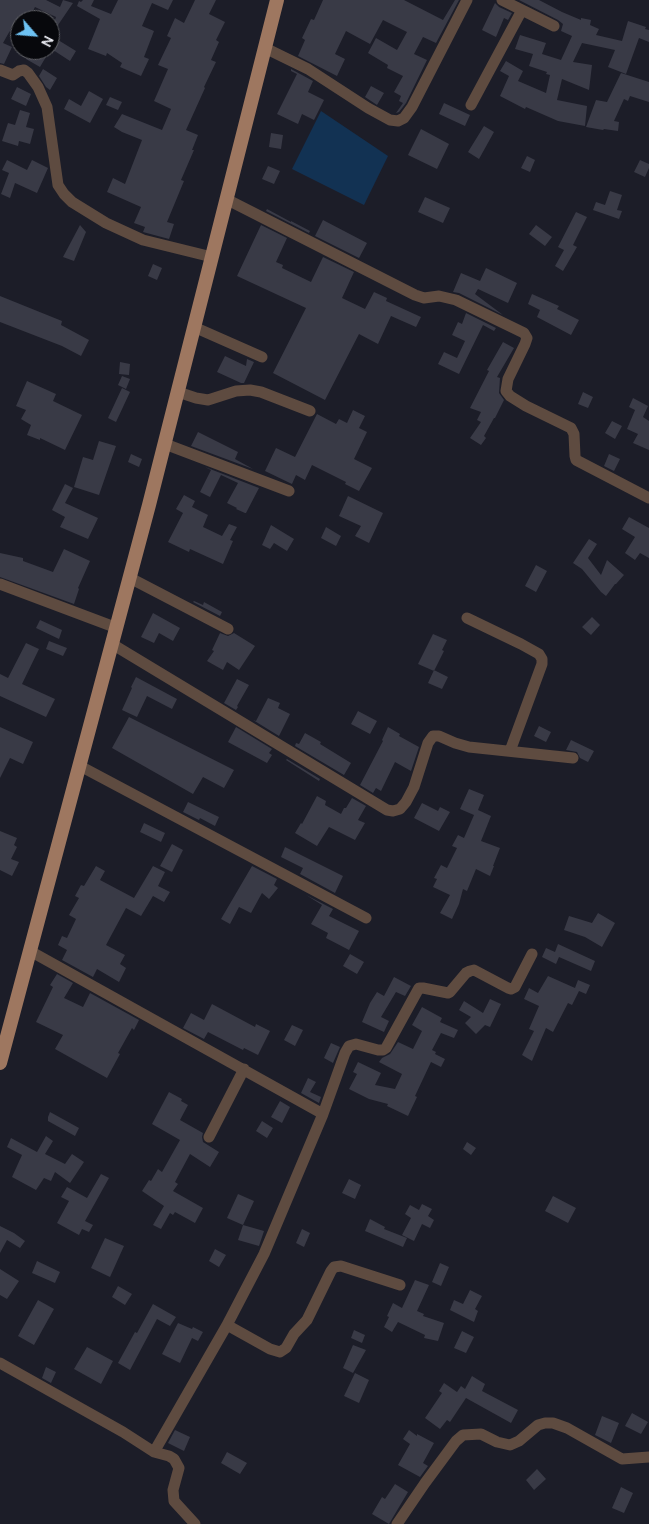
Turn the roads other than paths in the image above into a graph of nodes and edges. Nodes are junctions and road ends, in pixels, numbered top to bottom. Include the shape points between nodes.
1 (277, 0) edge
2 (467, 0) edge
3 (502, 0) edge
4 (522, 10) junction
5 (554, 26) dead end
6 (264, 48) junction
7 (0, 70) edge
8 (471, 105) dead end
9 (226, 198) junction
10 (212, 257) junction
11 (194, 327) junction
12 (262, 357) dead end
13 (178, 392) junction
14 (310, 411) dead end
15 (165, 444) junction
16 (289, 491) dead end
17 (649, 498) edge
18 (130, 578) junction
19 (0, 584) edge
20 (467, 618) dead end
21 (117, 628) junction
22 (228, 629) dead end
23 (112, 644) junction
24 (510, 751) junction
25 (573, 758) dead end
26 (80, 766) junction
27 (366, 918) dead end
28 (30, 951) junction
29 (532, 954) dead end
30 (0, 1063) edge
31 (244, 1069) junction
32 (323, 1114) junction
33 (209, 1137) dead end
34 (400, 1285) dead end
35 (227, 1325) junction
36 (0, 1363) edge
37 (154, 1452) junction
38 (649, 1456) edge
39 (195, 1524) edge
40 (397, 1524) edge

1 - 6 main road
2 - 6 street via 412,107 404,118 398,120 390,120 308,69
3 - 4 street
4 - 5 street
4 - 8 street
6 - 9 main road
7 - 10 street via 13,74 24,70 38,87 47,107 58,185 72,202 143,240
9 - 10 main road
9 - 17 street via 415,295 456,300 524,333 526,344 508,379 506,391 526,406 571,428 576,460
10 - 11 main road
11 - 12 street
11 - 13 main road
13 - 14 street via 208,400 250,390
13 - 15 main road
15 - 16 street
15 - 18 main road
18 - 21 main road
18 - 22 street
19 - 21 street
20 - 24 street via 539,654 542,659
21 - 23 main road
23 - 24 street via 387,810 393,811 406,802 433,736 462,746
23 - 26 main road
24 - 25 street
26 - 27 street
26 - 28 main road
28 - 30 main road
28 - 31 street
29 - 32 street via 511,989 474,970 466,973 448,994 420,988 386,1048 349,1046
31 - 32 street
31 - 33 street
32 - 35 street via 264,1254
34 - 35 street via 341,1266 334,1267 307,1320 280,1352
35 - 37 street
36 - 37 street
37 - 39 street via 168,1456 179,1468 173,1490 174,1501
38 - 40 street via 622,1459 553,1423 538,1425 510,1445 481,1434 463,1435

